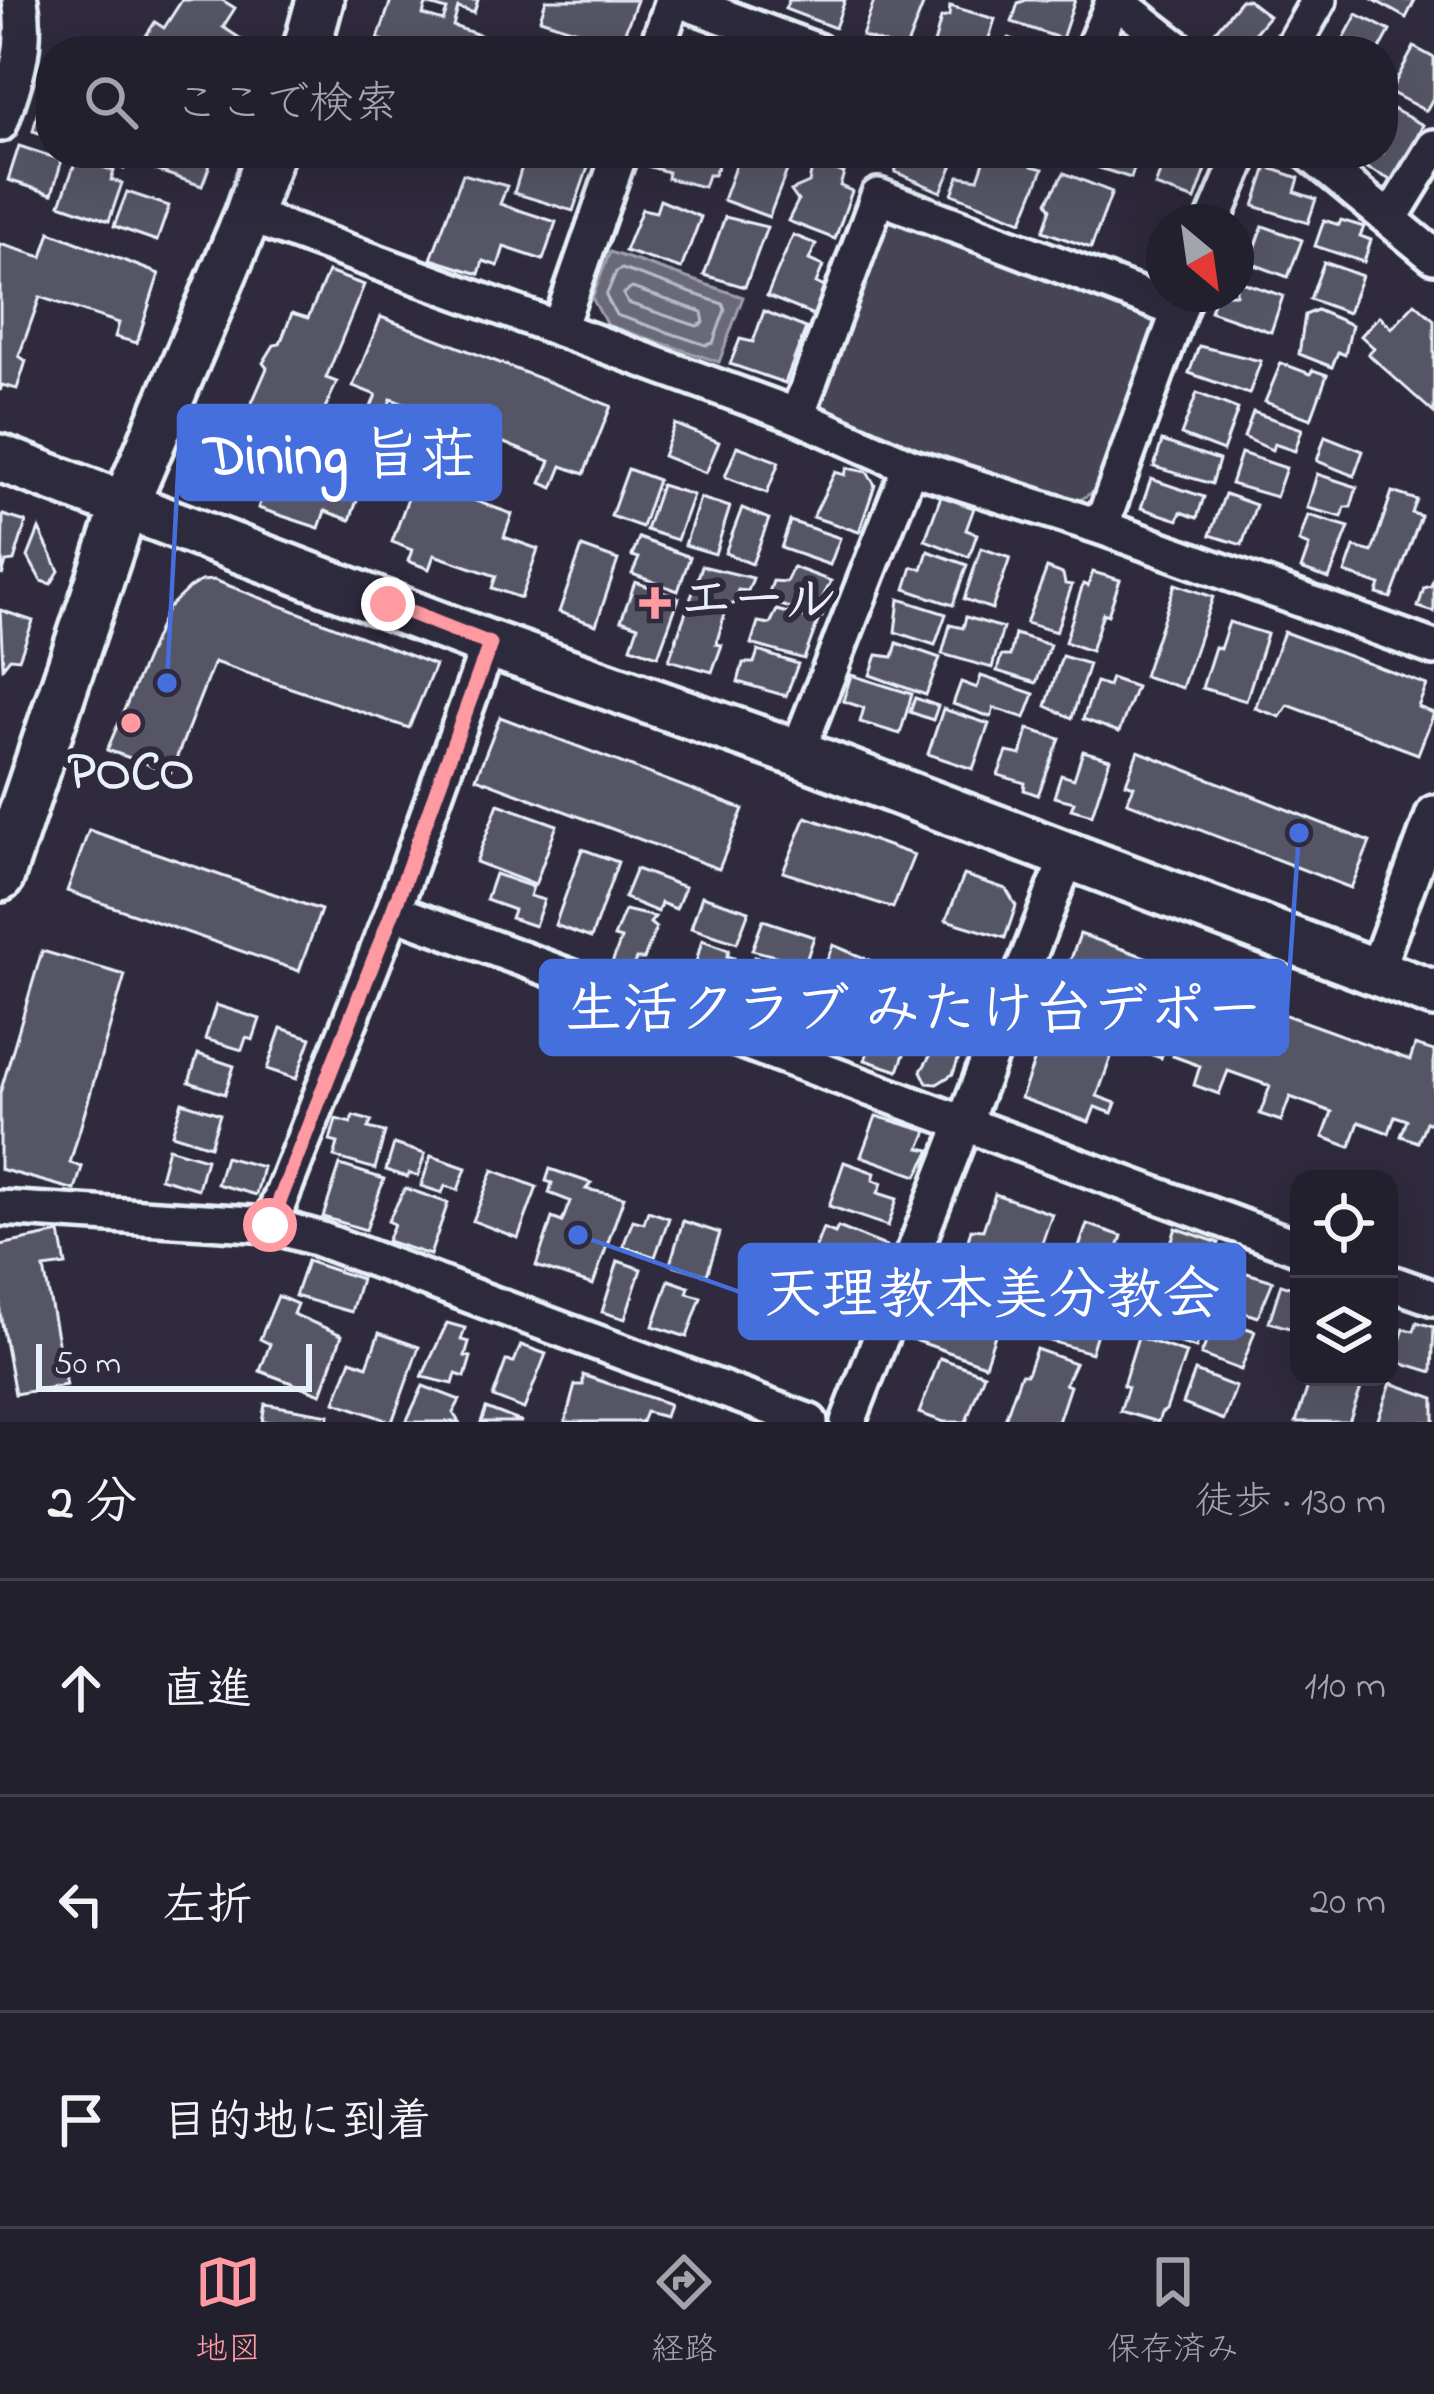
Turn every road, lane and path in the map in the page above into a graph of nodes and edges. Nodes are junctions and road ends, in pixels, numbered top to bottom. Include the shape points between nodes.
1 (20, 0) edge
2 (320, 0) edge
3 (676, 0) edge
4 (1115, 0) edge
5 (1319, 0) edge
6 (310, 36) edge
7 (662, 36) edge
8 (776, 36) edge
9 (1099, 36) edge
10 (1161, 36) edge
11 (1299, 36) edge
12 (0, 124) edge
13 (1434, 147) edge
14 (265, 168) edge
15 (615, 168) edge
16 (1236, 168) edge
17 (1327, 168) edge
18 (1221, 204) edge
19 (248, 215) junction
20 (1390, 219) junction
21 (1434, 256) edge
22 (1146, 290) edge
23 (1177, 312) edge
24 (559, 328) junction
25 (797, 416) junction
26 (0, 458) edge
27 (910, 466) junction
28 (125, 505) junction
29 (1101, 526) junction
30 (490, 644) junction
31 (1434, 648) edge
32 (797, 753) junction
33 (1434, 813) edge
34 (7, 830) edge
35 (1068, 855) junction
36 (0, 878) edge
37 (393, 911) junction
38 (1376, 971) junction
39 (1434, 994) edge
40 (963, 1124) junction
41 (0, 1208) edge
42 (270, 1225) junction
43 (1290, 1245) edge
44 (1398, 1285) edge
45 (1434, 1298) edge
46 (810, 1422) edge
47 (848, 1422) edge

1 - 12 street via 22,64
2 - 6 street
3 - 7 street
3 - 8 street
4 - 9 street
4 - 10 street
5 - 11 street
13 - 20 street
14 - 19 street
15 - 24 street
16 - 18 street
17 - 20 street
19 - 24 street
19 - 28 street
20 - 21 street
22 - 25 street via 878,196
23 - 29 street
24 - 25 street
25 - 27 street
26 - 28 street
27 - 29 street
27 - 32 street
28 - 30 street
28 - 34 street
29 - 31 street
30 - 32 street
30 - 37 street
32 - 35 street
33 - 38 street
34 - 36 street
35 - 38 street
35 - 40 street
37 - 40 street
37 - 42 street
38 - 39 street
40 - 43 street
40 - 47 street
41 - 42 street
42 - 46 street
44 - 45 street

